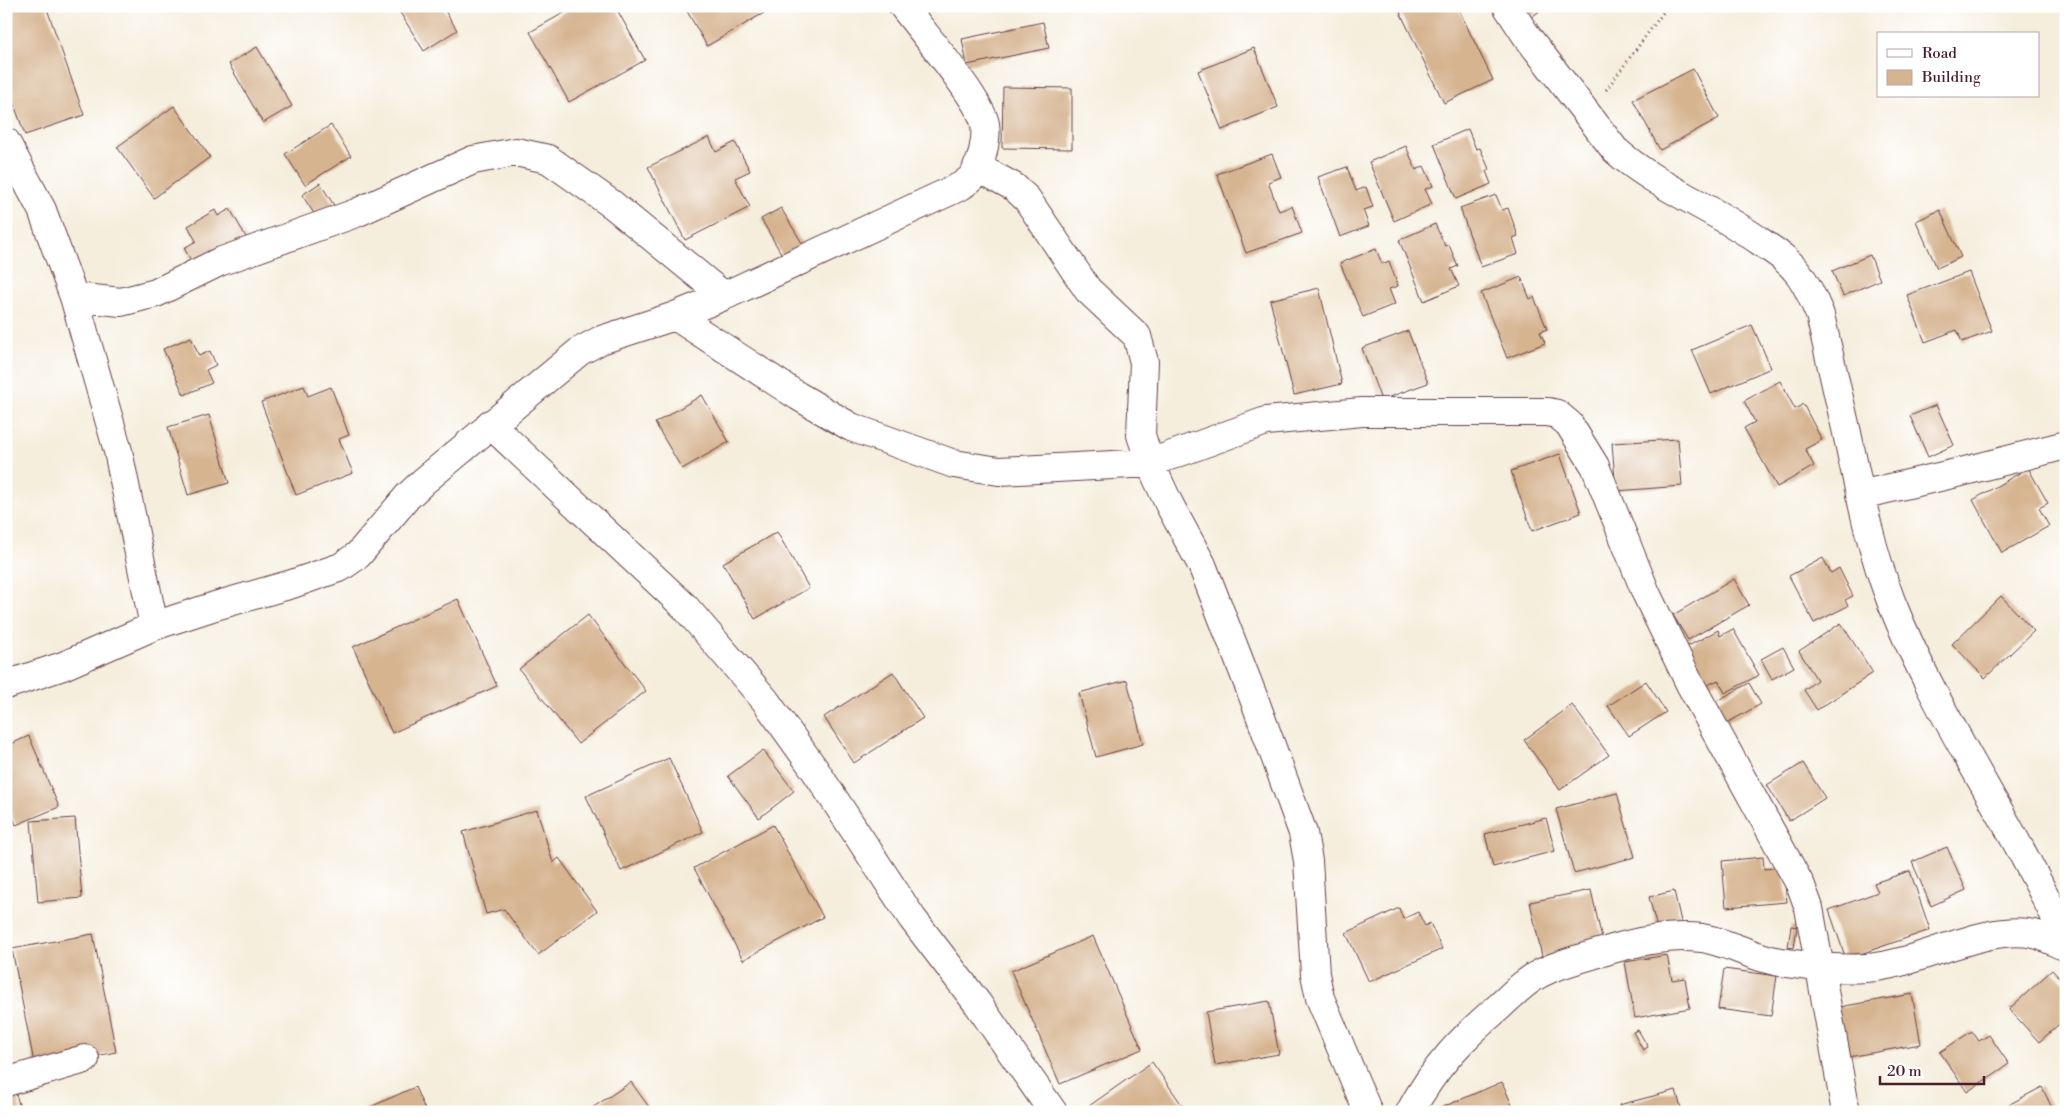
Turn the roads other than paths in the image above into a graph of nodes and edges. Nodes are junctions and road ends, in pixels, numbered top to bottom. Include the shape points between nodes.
1 (903, 6) edge
2 (1507, 6) edge
3 (6, 142) edge
4 (978, 167) junction
5 (724, 296) junction
6 (74, 297) junction
7 (675, 316) junction
8 (490, 424) junction
9 (2066, 445) edge
10 (1150, 463) junction
11 (1860, 495) junction
12 (154, 626) junction
13 (6, 685) edge
14 (2066, 940) edge
15 (2066, 947) edge
16 (1819, 968) junction
17 (85, 1059) dead end
18 (6, 1082) edge
19 (1053, 1112) edge
20 (1368, 1112) edge
21 (1410, 1112) edge
22 (1846, 1112) edge

1 - 4 street via 961,82 985,123 985,141
2 - 11 street via 1615,150 1631,165 1741,228 1785,259 1798,274 1820,315
3 - 6 street via 42,210
4 - 5 street via 962,186
4 - 10 street via 1014,187 1027,199 1088,290 1137,336 1144,362 1141,435
5 - 6 street via 613,205 548,159 516,152 473,160 356,213 219,262 156,293 121,302
5 - 7 street
6 - 12 street via 118,451
7 - 8 street via 601,340 580,351
7 - 10 street via 851,427 954,464 999,471
8 - 12 street via 408,496 375,538 351,561 292,584
8 - 19 street via 685,607 765,700 912,918 978,1004
9 - 11 street
10 - 16 street via 1266,421 1362,412 1548,412 1564,418 1594,466 1646,594 1690,684 1800,886 1809,908
10 - 20 street via 1202,565 1304,833 1315,974 1320,998
11 - 14 street via 1890,600 1921,671 2025,856
12 - 13 street via 63,666
15 - 16 street via 2035,934 2019,932 1963,943 1892,964 1865,968
16 - 21 street via 1774,960 1701,938 1678,937 1641,941 1556,966 1529,980 1451,1051 1433,1073
16 - 22 street
17 - 18 street

